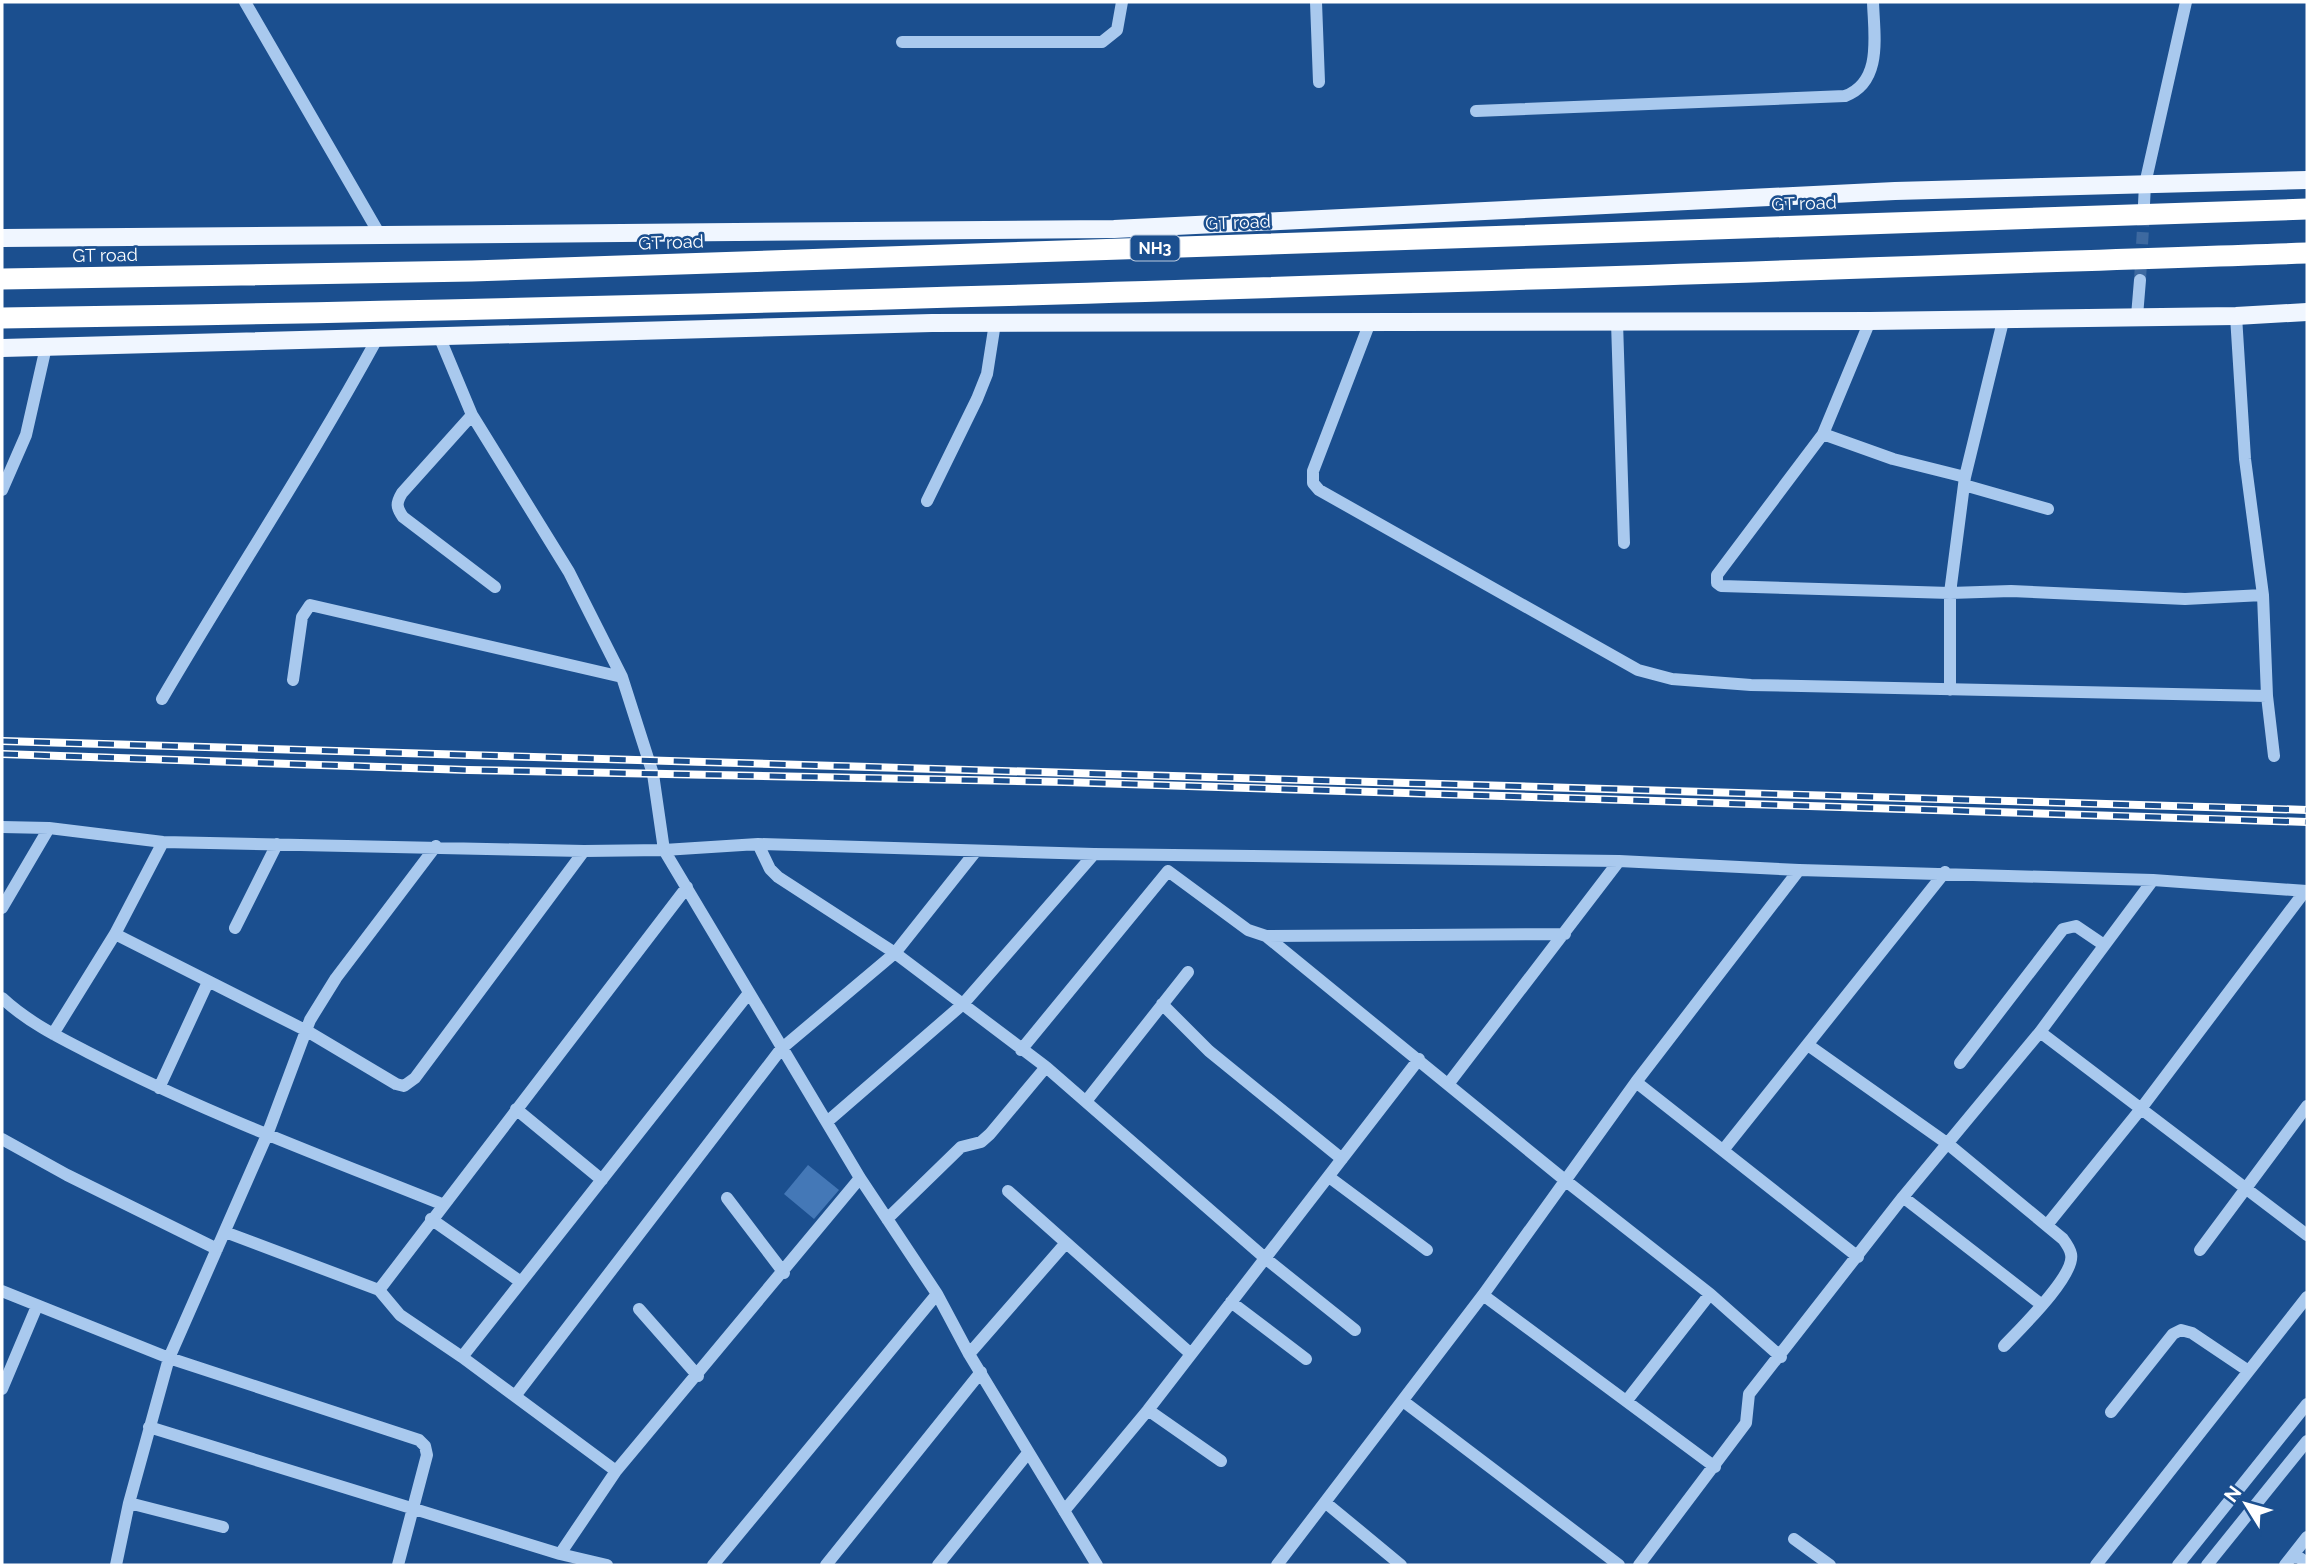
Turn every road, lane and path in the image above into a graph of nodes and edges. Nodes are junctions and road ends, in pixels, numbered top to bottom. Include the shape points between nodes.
1 (245, 2) edge
2 (1122, 2) edge
3 (1316, 2) edge
4 (1873, 2) edge
5 (2186, 2) edge
6 (902, 43) dead end
7 (1319, 82) dead end
8 (1476, 111) dead end
9 (2307, 180) edge
10 (2145, 184) junction
11 (2144, 204) tunnel mouth
12 (2307, 209) edge
13 (380, 235) junction
14 (2, 238) edge
15 (2307, 253) edge
16 (2, 279) edge
17 (2140, 280) tunnel mouth
18 (2307, 312) edge
19 (2137, 316) junction
20 (2236, 316) junction
21 (2004, 317) junction
22 (2, 318) edge
23 (1870, 321) junction
24 (1370, 322) junction
25 (1617, 322) junction
26 (995, 323) junction
27 (439, 336) junction
28 (377, 339) junction
29 (46, 346) junction
30 (2, 348) edge
31 (472, 415) junction
32 (1823, 434) junction
33 (1965, 481) junction
34 (2, 490) edge
35 (928, 501) dead end
36 (2048, 509) dead end
37 (1624, 542) dead end
38 (495, 587) dead end
39 (1950, 593) junction
40 (2263, 595) junction
41 (622, 677) junction
42 (293, 680) dead end
43 (1950, 690) junction
44 (2267, 696) junction
45 (162, 699) dead end
46 (2274, 756) dead end
47 (2, 827) edge
48 (48, 828) junction
49 (163, 842) junction
50 (277, 844) junction
51 (758, 844) junction
52 (436, 846) junction
53 (584, 850) junction
54 (664, 850) junction
55 (976, 851) junction
56 (1094, 854) junction
57 (1619, 861) junction
58 (1800, 870) junction
59 (1945, 872) junction
60 (2153, 880) junction
61 (687, 887) junction
62 (2306, 891) edge
63 (2, 908) edge
64 (235, 928) dead end
65 (115, 934) junction
66 (1565, 934) junction
67 (1266, 936) junction
68 (2104, 945) junction
69 (895, 953) junction
70 (1188, 972) dead end
71 (208, 982) junction
72 (749, 993) junction
73 (2, 998) edge
74 (963, 1004) junction
75 (1162, 1004) junction
76 (307, 1031) junction
77 (2040, 1032) junction
78 (53, 1034) junction
79 (1808, 1045) junction
80 (781, 1049) junction
81 (1021, 1050) junction
82 (1419, 1059) junction
83 (1960, 1063) dead end
84 (1046, 1068) junction
85 (1636, 1082) junction
86 (1449, 1083) junction
87 (159, 1088) junction
88 (1087, 1100) junction
89 (2307, 1106) edge
90 (516, 1109) junction
91 (2140, 1110) junction
92 (828, 1121) junction
93 (267, 1135) junction
94 (2, 1139) edge
95 (1948, 1144) junction
96 (1724, 1149) junction
97 (1342, 1159) junction
98 (1329, 1177) junction
99 (860, 1178) junction
100 (601, 1180) junction
101 (1566, 1181) junction
102 (2245, 1187) junction
103 (1007, 1191) dead end
104 (1903, 1197) junction
105 (727, 1198) dead end
106 (444, 1205) junction
107 (431, 1219) junction
108 (887, 1219) junction
109 (2047, 1224) junction
110 (225, 1232) junction
111 (2307, 1235) edge
112 (1065, 1244) junction
113 (217, 1249) junction
114 (1427, 1250) dead end
115 (2200, 1250) dead end
116 (1858, 1257) junction
117 (1265, 1258) junction
118 (784, 1273) junction
119 (521, 1282) junction
120 (379, 1290) junction
121 (2, 1291) edge
122 (937, 1294) junction
123 (1710, 1294) junction
124 (1483, 1295) junction
125 (2307, 1297) edge
126 (1231, 1302) junction
127 (2042, 1304) junction
128 (37, 1306) junction
129 (639, 1309) dead end
130 (1355, 1330) dead end
131 (2004, 1346) dead end
132 (969, 1354) junction
133 (1191, 1354) junction
134 (462, 1357) junction
135 (1781, 1357) junction
136 (169, 1359) junction
137 (1306, 1359) dead end
138 (2247, 1370) junction
139 (981, 1372) junction
140 (698, 1376) junction
141 (2, 1389) edge
142 (515, 1396) junction
143 (1628, 1399) junction
144 (1403, 1401) junction
145 (2307, 1404) edge
146 (1148, 1410) junction
147 (2111, 1412) dead end
148 (149, 1427) junction
149 (2307, 1441) edge
150 (1028, 1453) junction
151 (1221, 1461) dead end
152 (1715, 1467) junction
153 (616, 1471) junction
154 (129, 1503) junction
155 (1326, 1503) junction
156 (413, 1507) junction
157 (1064, 1511) junction
158 (223, 1527) dead end
159 (2307, 1537) edge
160 (1794, 1539) dead end
161 (561, 1554) junction
162 (2294, 1554) junction
163 (2307, 1563) edge
164 (116, 1565) edge
165 (398, 1565) edge
166 (607, 1565) edge
167 (713, 1565) edge
168 (826, 1565) edge
169 (938, 1565) edge
170 (1097, 1565) edge
171 (1277, 1565) edge
172 (1401, 1565) edge
173 (1619, 1565) edge
174 (1639, 1565) edge
175 (1830, 1565) edge
176 (2096, 1565) edge
177 (2178, 1565) edge
178 (2207, 1565) edge
179 (2285, 1565) edge

1 - 13 street
2 - 6 street via 1117,30 1102,42
3 - 7 street
4 - 8 street via 1871,71 1867,82 1845,96
5 - 10 street
9 - 10 main road
10 - 11 street
10 - 13 main road via 1895,191 1114,229
12 - 16 highway, GT road / NH3 via 472,271
13 - 14 main road
15 - 22 highway via 466,312
17 - 19 street
18 - 20 main road
19 - 20 main road
19 - 21 main road
20 - 40 street via 2245,459
21 - 23 main road
21 - 33 street
23 - 25 main road
23 - 32 street
24 - 25 main road
24 - 26 main road
24 - 43 street via 1313,471 1313,483 1332,499 1653,675 1751,685
25 - 37 street
26 - 27 main road
26 - 35 street via 987,374
27 - 28 main road
27 - 31 street
28 - 29 main road
28 - 45 street
29 - 30 main road
29 - 34 street via 23,444
31 - 38 street via 402,493 397,509
31 - 41 street via 569,572
32 - 33 street
32 - 39 street via 1717,575 1717,583
33 - 36 street
33 - 39 street
39 - 40 street via 2011,591 2185,599
39 - 43 street
40 - 44 street
41 - 42 street via 310,605 302,617
41 - 54 street via 653,774
43 - 44 street
44 - 46 street
47 - 48 street
48 - 49 street
48 - 63 street
49 - 50 street
49 - 65 street
50 - 52 street
50 - 64 street
51 - 54 street
51 - 55 street
51 - 69 street via 778,877
52 - 53 street
52 - 76 street via 321,998
53 - 54 street
53 - 76 street via 409,1084 396,1084
54 - 61 street
55 - 56 street
55 - 69 street
56 - 57 street
56 - 74 street
57 - 58 street
57 - 66 street
58 - 59 street
58 - 85 street
59 - 60 street
59 - 79 street
60 - 62 street
60 - 68 street
61 - 72 street
61 - 90 street
62 - 91 street
65 - 71 street
65 - 78 street
66 - 67 street
66 - 86 street
67 - 81 street via 1248,930 1168,870
67 - 82 street
68 - 77 street
68 - 83 street via 2076,926 2063,929
69 - 74 street
69 - 80 street
70 - 75 street
71 - 76 street
71 - 87 street
72 - 80 street
72 - 100 street
73 - 78 street
74 - 81 street
74 - 92 street
75 - 88 street
75 - 97 street via 1209,1051
76 - 93 street
77 - 91 street
77 - 95 street
78 - 87 street
79 - 95 street
79 - 96 street
80 - 92 street
80 - 142 street
81 - 84 street
82 - 86 street
82 - 97 street
84 - 88 street
84 - 108 street via 990,1134 981,1142 961,1147
85 - 96 street
85 - 101 street
86 - 101 street
87 - 93 street
88 - 117 street
89 - 102 street
90 - 100 street
90 - 106 street
91 - 102 street
91 - 109 street
92 - 99 street
93 - 106 street
93 - 110 street
94 - 113 street
95 - 104 street
95 - 109 street
96 - 116 street
97 - 98 street
98 - 114 street
98 - 117 street
99 - 108 street
99 - 118 street
100 - 119 street
101 - 123 street
101 - 124 street
102 - 111 street
102 - 115 street
103 - 112 street
104 - 116 street
104 - 127 street
105 - 118 street
106 - 107 street
107 - 119 street
107 - 120 street
108 - 122 street
109 - 127 street via 2072,1254
110 - 113 street
110 - 120 street
112 - 132 street
112 - 133 street
113 - 136 street
116 - 135 street
117 - 126 street
117 - 130 street
118 - 140 street
119 - 134 street
120 - 134 street via 400,1315
121 - 128 street
122 - 132 street
122 - 167 street
123 - 135 street
123 - 143 street
124 - 143 street
124 - 144 street
125 - 138 street
126 - 133 street
126 - 137 street
127 - 131 street
128 - 136 street
128 - 141 street
129 - 140 street
132 - 139 street
133 - 146 street
134 - 142 street
135 - 152 street via 1749,1394 1746,1423
136 - 148 street
136 - 156 street via 419,1440 427,1454
138 - 147 street via 2192,1332 2181,1330
138 - 176 street
139 - 150 street
139 - 168 street
140 - 153 street
142 - 153 street
143 - 152 street
144 - 155 street
144 - 173 street
145 - 177 street
146 - 151 street
146 - 157 street
148 - 154 street
148 - 156 street
149 - 178 street
150 - 157 street
150 - 169 street
152 - 174 street
153 - 161 street
154 - 158 street
154 - 164 street
155 - 171 street
155 - 172 street
156 - 161 street
156 - 165 street
157 - 170 street
159 - 162 street
160 - 175 street
161 - 166 street
162 - 163 street
162 - 179 street

